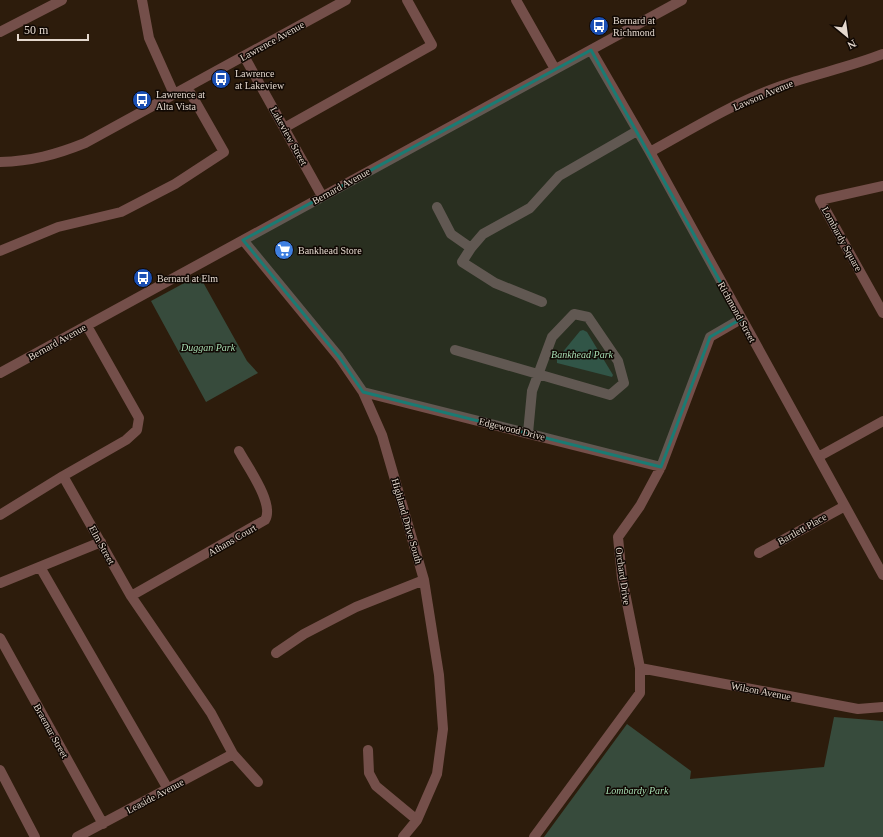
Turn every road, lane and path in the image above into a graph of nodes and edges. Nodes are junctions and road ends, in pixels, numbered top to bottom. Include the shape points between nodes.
1 (62, 0) edge
2 (142, 0) edge
3 (346, 0) edge
4 (407, 0) edge
5 (516, 0) edge
6 (682, 0) edge
7 (0, 32) edge
8 (590, 50) junction
9 (883, 54) edge
10 (244, 56) junction
11 (555, 69) junction
12 (187, 87) junction
13 (174, 94) junction
14 (284, 128) junction
15 (637, 131) junction
16 (650, 152) junction
17 (0, 162) edge
18 (883, 186) edge
19 (322, 196) junction
20 (437, 207) dead end
21 (243, 240) junction
22 (471, 248) junction
23 (0, 251) edge
24 (542, 302) dead end
25 (883, 313) edge
26 (741, 319) junction
27 (87, 326) junction
28 (455, 350) dead end
29 (0, 373) edge
30 (539, 374) junction
31 (363, 392) junction
32 (883, 421) edge
33 (528, 433) junction
34 (239, 451) dead end
35 (818, 457) junction
36 (661, 467) junction
37 (64, 476) junction
38 (845, 506) junction
39 (0, 514) edge
40 (101, 542) junction
41 (759, 553) dead end
42 (40, 567) junction
43 (883, 575) edge
44 (424, 580) junction
45 (0, 583) edge
46 (131, 596) junction
47 (0, 638) edge
48 (276, 653) dead end
49 (640, 668) junction
50 (883, 707) edge
51 (368, 750) dead end
52 (233, 754) junction
53 (0, 770) edge
54 (258, 782) dead end
55 (168, 789) junction
56 (417, 820) junction
57 (103, 824) junction
58 (35, 837) edge
59 (77, 837) edge
60 (403, 837) edge
61 (534, 837) edge

1 - 7 street
2 - 13 street via 149,38
3 - 10 street, Lawrence Avenue
4 - 14 street via 432,45
5 - 11 street
6 - 8 street, Bernard Avenue
8 - 11 street, Bernard Avenue
8 - 15 street, Richmond Street
9 - 16 street, Lawson Avenue via 761,94
10 - 12 street, Lawrence Avenue
10 - 14 street, Lakeview Street
11 - 19 street, Bernard Avenue
12 - 13 street, Lawrence Avenue
12 - 23 street via 224,152 175,184 121,212 58,227
13 - 17 street, Lawrence Avenue via 85,143 57,154 27,161
14 - 19 street, Lakeview Street
15 - 16 street, Richmond Street
15 - 22 street via 559,176 530,208 483,234
16 - 26 street, Richmond Street
18 - 25 street, Lombardy Square via 820,200
19 - 21 street, Bernard Avenue
20 - 22 street via 451,234
21 - 27 street, Bernard Avenue
21 - 31 street, Highland Drive South via 339,357
22 - 24 street via 462,262 495,284
26 - 35 street, Richmond Street
26 - 36 street, Orchard Drive via 710,337
27 - 29 street, Bernard Avenue
27 - 37 street via 139,418 137,430 126,440
28 - 30 street
30 - 30 street via 552,337 574,314 588,316 618,361 624,383 610,395
30 - 33 street via 532,391
31 - 33 street, Edgewood Drive
31 - 44 street, Highland Drive South via 382,435
32 - 35 street
33 - 36 street, Edgewood Drive
34 - 46 street, Athans Court via 267,502 265,520
35 - 38 street, Richmond Street
36 - 49 street, Orchard Drive via 640,506 618,537 622,578
37 - 39 street
37 - 40 street, Elm Street
38 - 41 street, Bartlett Place
38 - 43 street, Richmond Street
40 - 42 street
40 - 46 street, Elm Street
42 - 45 street
42 - 55 street
44 - 48 street via 356,607 304,634
44 - 56 street, Highland Drive South via 439,675 443,729 438,774
46 - 52 street, Elm Street via 211,713
47 - 57 street, Braemar Street
49 - 50 street, Wilson Avenue via 858,709
49 - 61 street, Orchard Drive via 640,693
51 - 56 street via 369,773 376,786
52 - 54 street, Elm Street
52 - 55 street, Leaside Avenue
53 - 58 street
55 - 57 street, Leaside Avenue
56 - 60 street, Highland Drive South
57 - 59 street, Leaside Avenue

